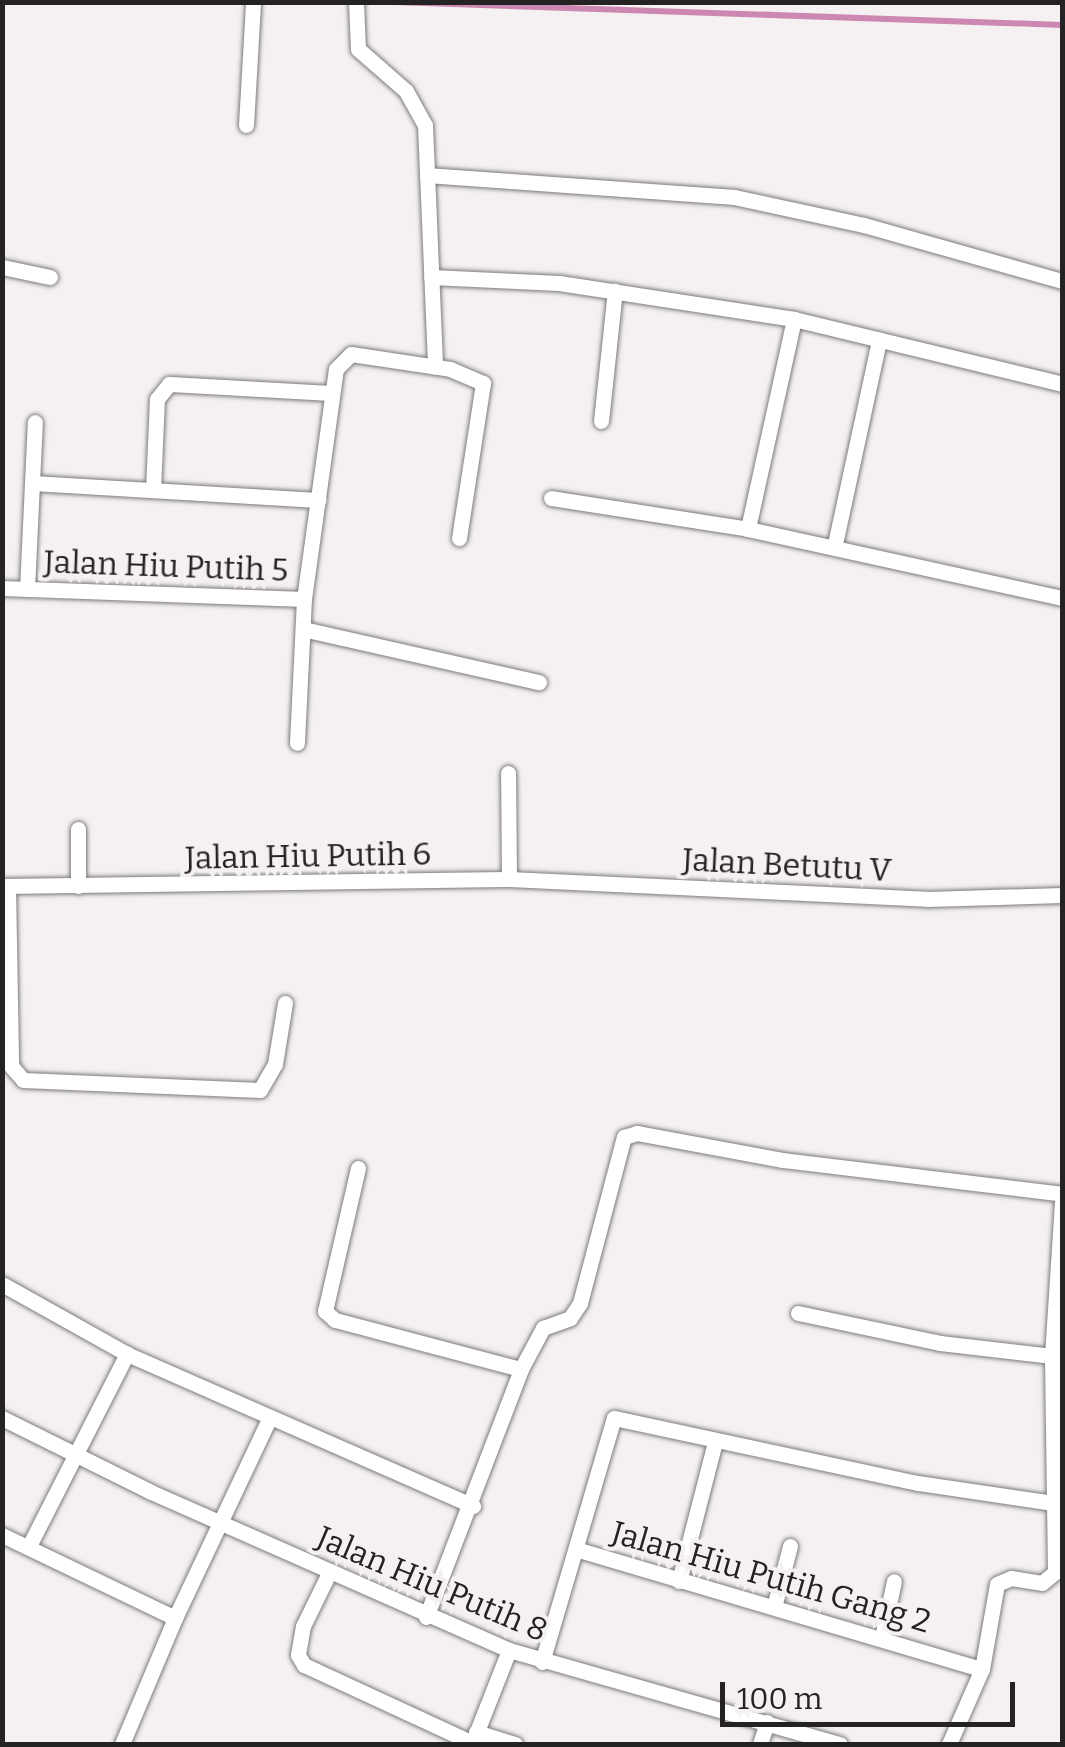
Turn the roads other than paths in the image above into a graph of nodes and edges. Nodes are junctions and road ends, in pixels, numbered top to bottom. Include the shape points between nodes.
1 (254, 2) edge
2 (356, 2) edge
3 (246, 124) dead end
4 (427, 175) junction
5 (2, 267) edge
6 (50, 276) dead end
7 (431, 278) junction
8 (1062, 281) edge
9 (615, 291) junction
10 (794, 318) junction
11 (879, 340) junction
12 (436, 367) junction
13 (1062, 384) edge
14 (332, 393) junction
15 (35, 422) dead end
16 (601, 422) dead end
17 (32, 484) junction
18 (153, 490) junction
19 (551, 498) dead end
20 (318, 500) junction
21 (748, 529) junction
22 (460, 538) dead end
23 (835, 544) junction
24 (2, 588) edge
25 (27, 588) junction
26 (1062, 598) edge
27 (304, 599) junction
28 (302, 630) junction
29 (539, 682) dead end
30 (297, 743) dead end
31 (508, 773) dead end
32 (78, 829) dead end
33 (509, 879) junction
34 (5, 886) edge
35 (78, 886) junction
36 (1062, 895) edge
37 (285, 1003) dead end
38 (358, 1168) dead end
39 (1062, 1194) edge
40 (1062, 1204) edge
41 (2, 1284) edge
42 (798, 1313) dead end
43 (127, 1354) junction
44 (1052, 1356) junction
45 (522, 1369) junction
46 (270, 1417) junction
47 (2, 1418) edge
48 (714, 1442) junction
49 (75, 1456) junction
50 (1054, 1503) junction
51 (473, 1506) junction
52 (223, 1522) junction
53 (2, 1536) edge
54 (30, 1546) junction
55 (790, 1546) dead end
56 (579, 1550) junction
57 (330, 1571) junction
58 (894, 1581) dead end
59 (680, 1582) junction
60 (774, 1607) junction
61 (426, 1617) junction
62 (175, 1618) junction
63 (882, 1637) junction
64 (509, 1650) junction
65 (542, 1662) junction
66 (982, 1669) junction
67 (767, 1722) junction
68 (474, 1740) edge
69 (122, 1744) edge
70 (516, 1744) edge
71 (760, 1744) edge
72 (840, 1744) edge
73 (949, 1744) edge

1 - 3 street
2 - 4 street via 358,49 406,91 425,124
4 - 7 street
4 - 8 street via 734,197 864,225
5 - 6 street
7 - 9 street
7 - 12 street
9 - 10 street
9 - 16 street
10 - 11 street
10 - 21 street
11 - 13 street
11 - 23 street
12 - 14 street via 351,354 336,370
12 - 22 street via 483,383
14 - 18 street via 169,384 157,399
14 - 20 street
15 - 17 street
17 - 18 street
17 - 25 street
18 - 20 street
19 - 21 street
20 - 27 street
21 - 23 street
23 - 26 street
24 - 25 street, Jalan Hiu Putih 5
25 - 27 street, Jalan Hiu Putih 5
27 - 28 street, Jalan Hiu Putih 5
28 - 29 street
28 - 30 street, Jalan Hiu Putih 5
31 - 33 street
32 - 35 street
33 - 35 street, Jalan Hiu Putih 6
33 - 36 street, Jalan Betutu V via 927,899
34 - 35 street, Jalan Hiu Putih 6
34 - 37 street via 12,1066 23,1080 260,1090 275,1064
38 - 45 street via 325,1311 335,1320
39 - 45 street via 630,1134 621,1143 580,1303 570,1318 543,1328
40 - 44 street
41 - 43 street
42 - 44 street via 940,1343
43 - 46 street
43 - 49 street
44 - 50 street
45 - 51 street
46 - 51 street
46 - 52 street
47 - 49 street, Jalan Hiu Putih 8
48 - 50 street
48 - 56 street via 614,1418
48 - 59 street
49 - 52 street, Jalan Hiu Putih 8
49 - 54 street
50 - 66 street via 1055,1572 1042,1583 1011,1578 998,1584
51 - 61 street
52 - 57 street, Jalan Hiu Putih 8
52 - 62 street
53 - 54 street
54 - 62 street
55 - 60 street
56 - 59 street, Jalan Hiu Putih Gang 2
56 - 65 street
57 - 61 street, Jalan Hiu Putih 8
57 - 68 street via 303,1626 298,1655 304,1665
58 - 63 street
59 - 60 street, Jalan Hiu Putih Gang 2
60 - 63 street, Jalan Hiu Putih Gang 2
61 - 64 street, Jalan Hiu Putih 8
62 - 69 street
63 - 66 street, Jalan Hiu Putih Gang 2
64 - 65 street, Jalan Hiu Putih 8
64 - 68 street
65 - 67 street, Jalan Hiu Putih 8
66 - 73 street
67 - 71 street
67 - 72 street, Jalan Hiu Putih 8
68 - 70 street

